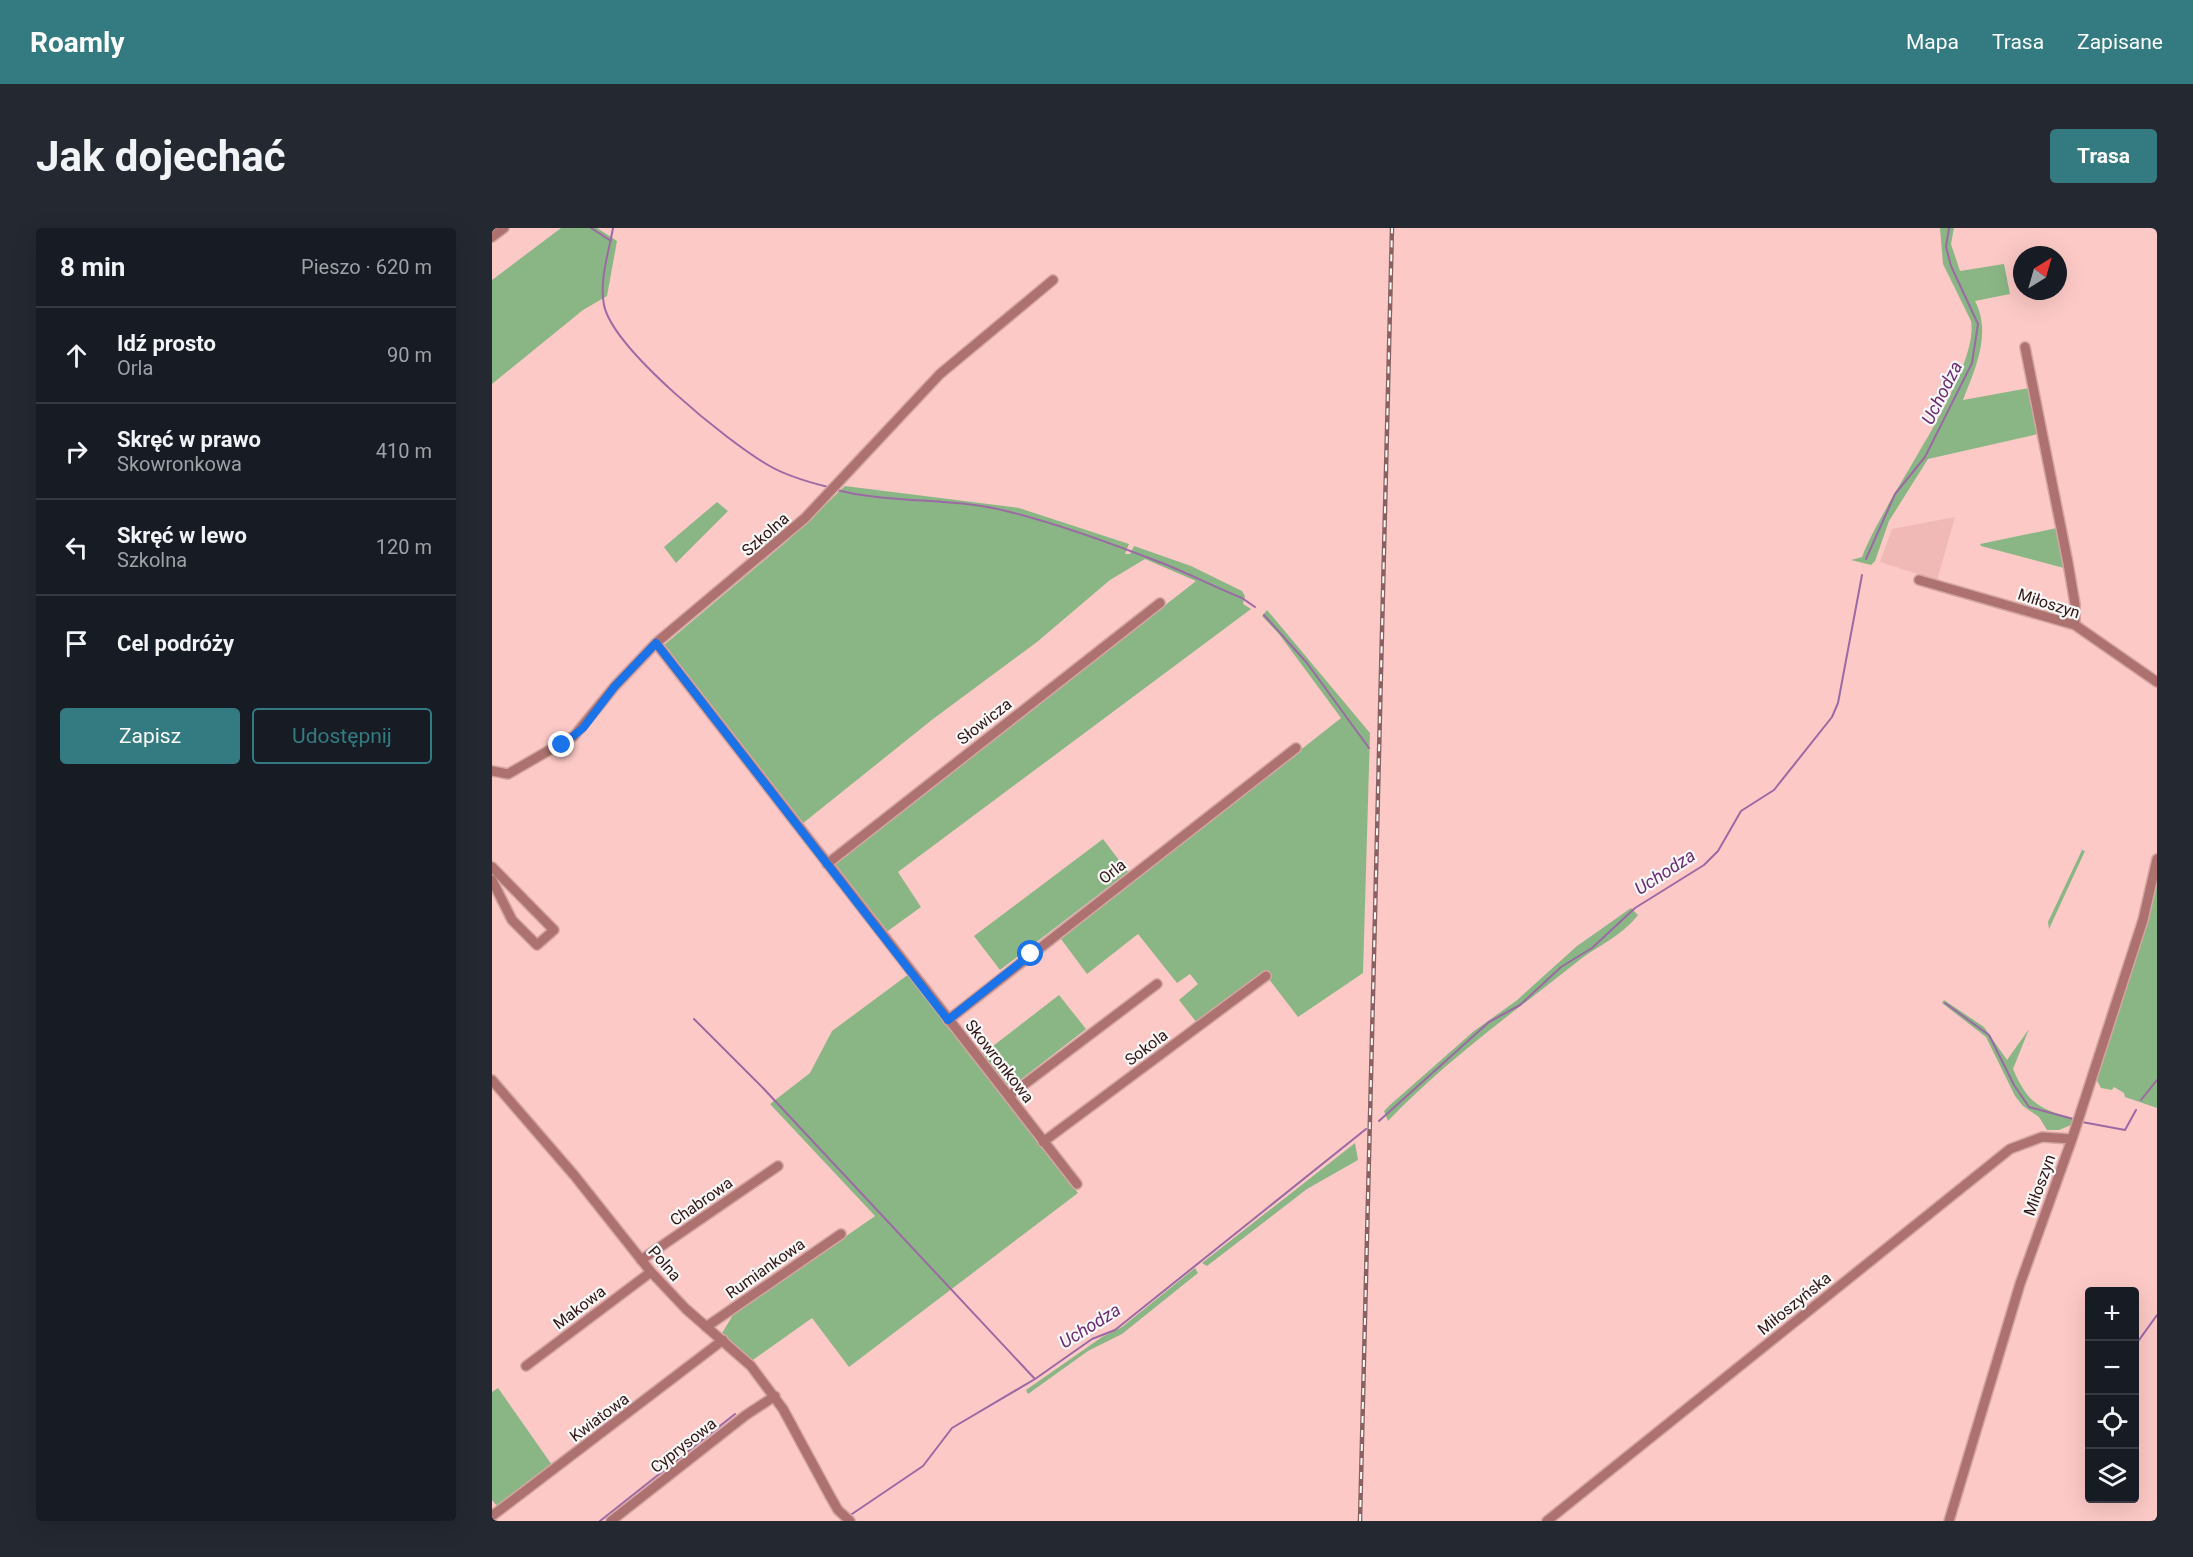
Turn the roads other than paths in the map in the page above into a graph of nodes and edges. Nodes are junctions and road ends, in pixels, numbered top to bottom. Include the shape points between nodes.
1 (504, 228) edge
2 (492, 237) edge
3 (1053, 280) dead end
4 (2025, 347) dead end
5 (1919, 580) dead end
6 (1160, 603) dead end
7 (2075, 625) junction
8 (656, 643) junction
9 (2157, 682) edge
10 (1296, 748) dead end
11 (492, 771) edge
12 (2157, 860) edge
13 (827, 864) junction
14 (492, 867) edge
15 (492, 880) edge
16 (1266, 976) dead end
17 (1157, 984) dead end
18 (948, 1020) junction
19 (492, 1080) edge
20 (1009, 1096) junction
21 (2072, 1139) junction
22 (1043, 1142) junction
23 (778, 1166) dead end
24 (1077, 1184) dead end
25 (841, 1234) dead end
26 (641, 1260) junction
27 (651, 1272) junction
28 (706, 1327) junction
29 (723, 1340) junction
30 (526, 1366) dead end
31 (775, 1396) junction
32 (492, 1516) edge
33 (611, 1521) edge
34 (850, 1521) edge
35 (1547, 1521) edge
36 (1949, 1521) edge

1 - 2 street
3 - 8 street, Szkolna via 940,374 805,518
4 - 7 street via 2068,563
5 - 7 street, Miłoszyn
6 - 13 street, Słowicza
7 - 9 street, Miłoszyn
8 - 11 street, Szkolna via 574,736 508,774
8 - 13 street, Skowronkowa
10 - 18 street, Orla
12 - 21 street, Miłoszyn via 2143,920
13 - 18 street, Skowronkowa
14 - 15 street via 554,930 537,945 512,920
16 - 22 street, Sokola
17 - 20 street
18 - 20 street, Skowronkowa
19 - 26 street, Polna
20 - 22 street, Skowronkowa
21 - 35 street, Miłoszyńska via 2042,1137 2010,1149
21 - 36 street, Miłoszyn via 2020,1284
22 - 24 street, Skowronkowa
23 - 26 street, Chabrowa
25 - 28 street, Rumiankowa
26 - 27 street, Polna
27 - 28 street, Polna
27 - 30 street, Makowa
28 - 29 street, Polna
29 - 31 street, Polna
29 - 32 street, Kwiatowa
31 - 33 street, Cyprysowa via 746,1414
31 - 34 street, Polna via 838,1510

